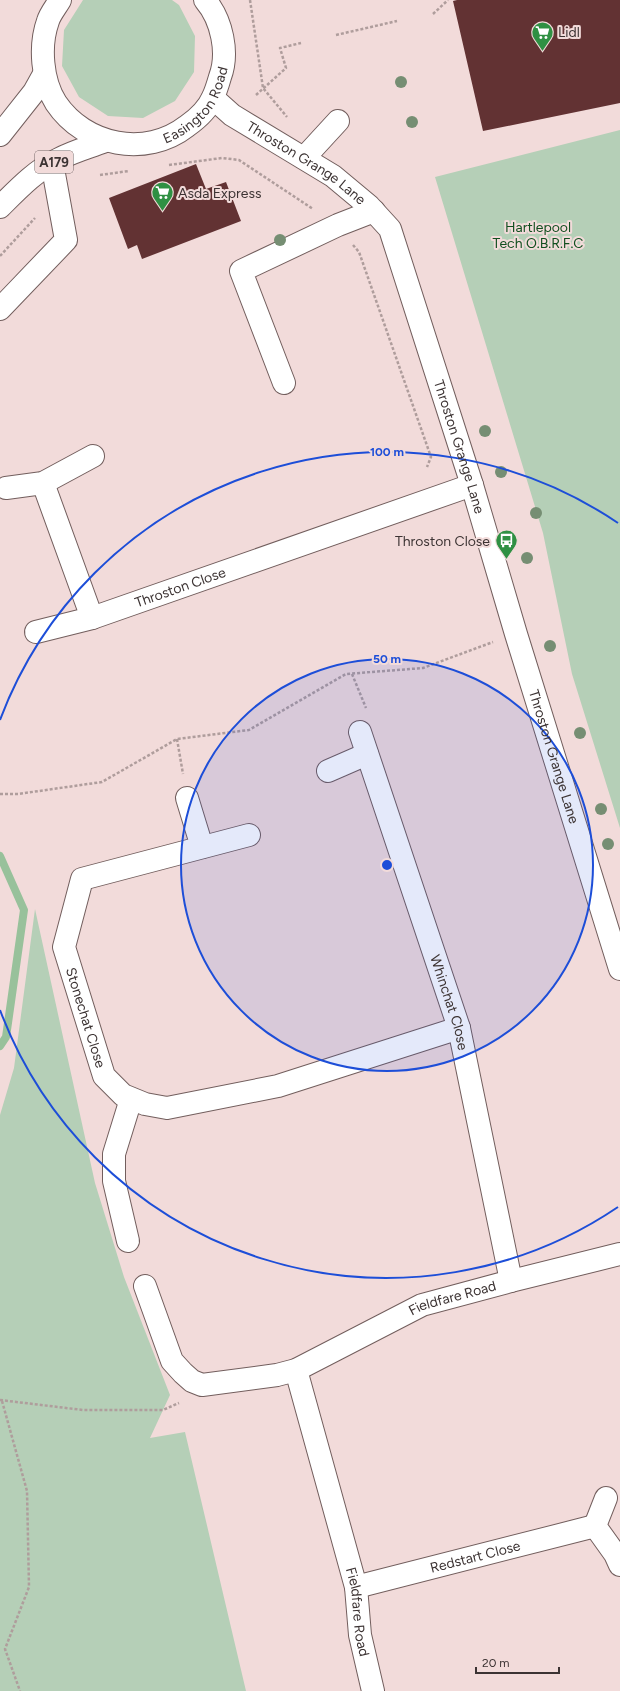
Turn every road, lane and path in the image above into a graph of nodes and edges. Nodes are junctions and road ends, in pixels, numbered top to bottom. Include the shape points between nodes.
1 (60, 0) edge
2 (250, 0) edge
3 (448, 0) edge
4 (211, 3) edge
5 (433, 14) dead end
6 (397, 21) dead end
7 (336, 35) dead end
8 (301, 43) dead end
9 (44, 74) junction
10 (263, 88) junction
11 (256, 95) dead end
12 (212, 98) junction
13 (288, 119) dead end
14 (338, 121) dead end
15 (0, 135) edge
16 (105, 141) junction
17 (304, 158) junction
18 (52, 163) junction
19 (0, 207) edge
20 (374, 212) junction
21 (39, 214) dead end
22 (0, 256) edge
23 (0, 309) edge
24 (284, 383) dead end
25 (93, 456) dead end
26 (42, 483) junction
27 (472, 485) junction
28 (6, 488) dead end
29 (92, 618) junction
30 (36, 632) dead end
31 (516, 634) junction
32 (352, 674) junction
33 (360, 732) joint
34 (177, 739) junction
35 (367, 754) junction
36 (328, 771) dead end
37 (0, 794) edge
38 (187, 798) joint
39 (249, 835) dead end
40 (202, 847) junction
41 (620, 969) edge
42 (459, 1028) junction
43 (131, 1099) junction
44 (128, 1241) dead end
45 (620, 1254) edge
46 (511, 1281) junction
47 (145, 1286) dead end
48 (296, 1370) junction
49 (202, 1385) junction
50 (1, 1400) edge
51 (606, 1498) dead end
52 (594, 1526) junction
53 (617, 1559) edge
54 (356, 1587) junction
55 (20, 1691) edge
56 (373, 1691) edge

1 - 9 main road, Easington Road via 48,21 42,47
2 - 10 path
3 - 5 path
4 - 12 main road, Easington Road via 223,38 223,69
6 - 7 path
8 - 10 path via 280,48 286,68
9 - 15 main road via 34,92
9 - 16 main road, Easington Road via 61,109 78,126
10 - 11 path
10 - 13 path
12 - 16 main road, Easington Road via 197,118 178,134 154,142 129,145
12 - 17 main road, Throston Grange Lane via 232,115
14 - 17 main road
16 - 18 main road, A179
17 - 20 main road, Throston Grange Lane via 333,176
18 - 19 main road, A179 via 24,182
18 - 23 main road via 66,240
20 - 24 main road via 338,225 241,271
20 - 27 main road, Throston Grange Lane via 390,229
21 - 22 path
25 - 26 main road
26 - 28 main road
26 - 29 main road
27 - 29 main road, Throston Close
27 - 31 main road, Throston Grange Lane
29 - 30 main road, Throston Close
31 - 32 path via 423,668
31 - 41 main road, Throston Grange Lane
32 - 33 path via 366,708
32 - 34 path via 346,674 249,730
33 - 35 main road, Whinchat Close
34 - 37 path via 102,782 18,794
34 - 38 path
35 - 36 main road
35 - 42 main road, Whinchat Close
38 - 40 main road
39 - 40 main road, Stonechat Close
40 - 43 main road, Stonechat Close via 82,879 64,947 104,1076 123,1095
42 - 43 main road, Stonechat Close via 278,1086 166,1108
42 - 46 main road, Whinchat Close
43 - 44 main road via 114,1154 114,1181
45 - 46 main road, Fieldfare Road
46 - 48 main road, Fieldfare Road via 422,1305
47 - 49 main road via 172,1361 192,1381
48 - 49 main road, Fieldfare Road
48 - 54 main road, Fieldfare Road
49 - 50 path via 176,1405 163,1410 83,1410
50 - 55 path via 27,1491 29,1588 5,1649
51 - 52 main road
52 - 53 main road
52 - 54 main road, Redstart Close
54 - 56 main road, Fieldfare Road via 360,1635

